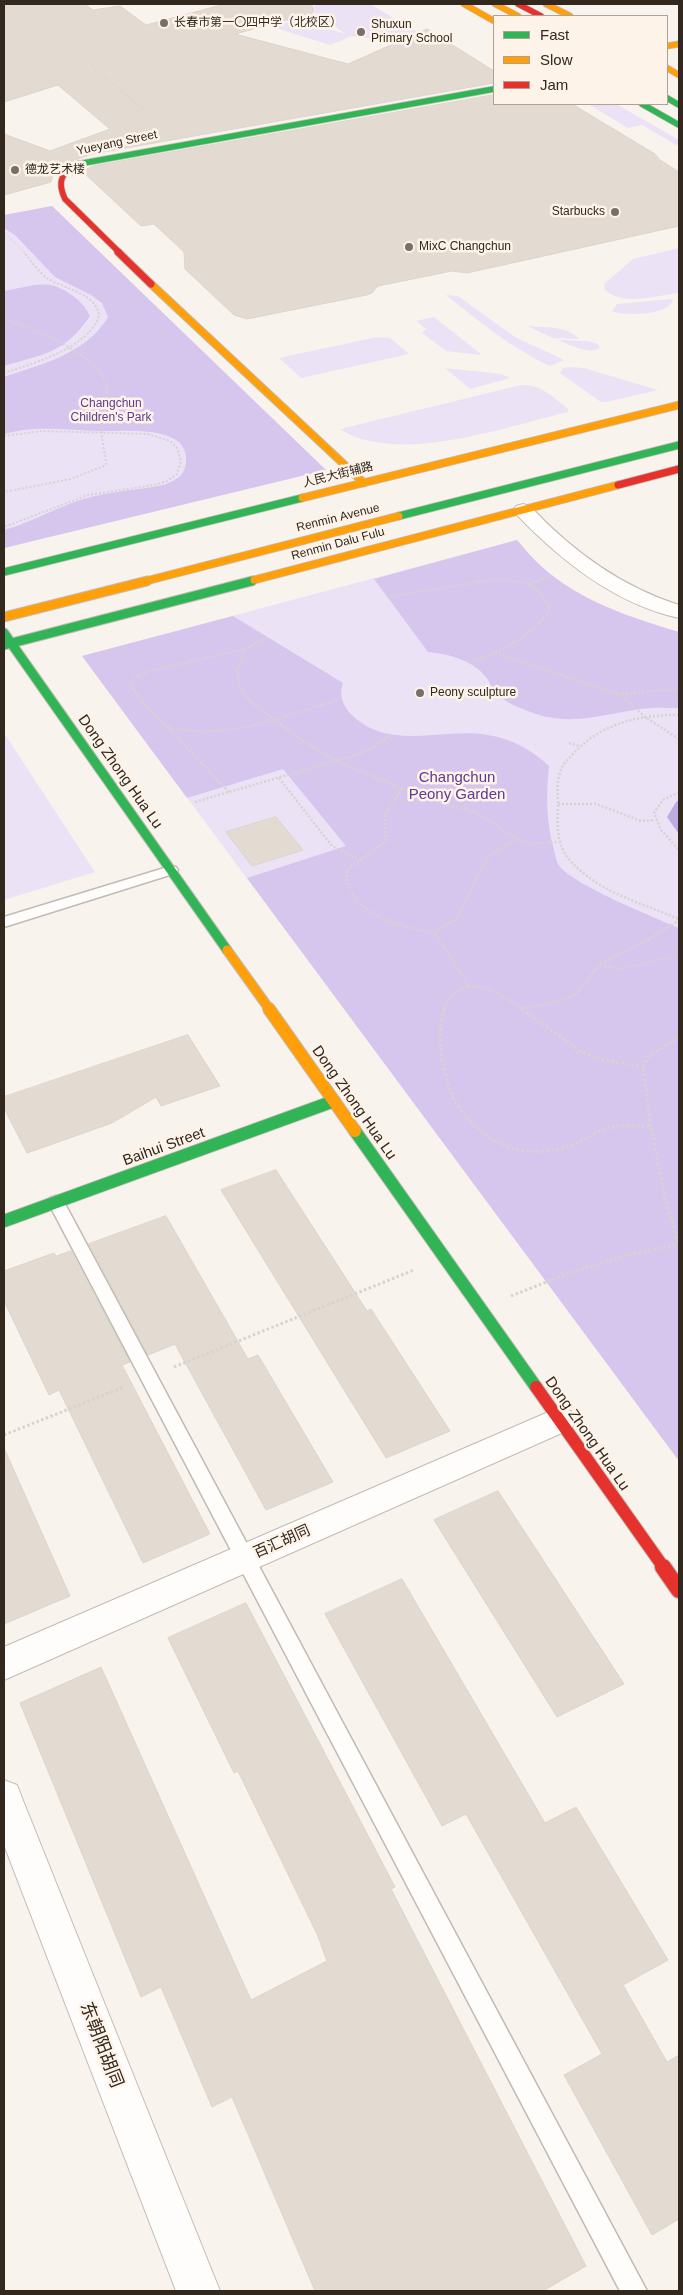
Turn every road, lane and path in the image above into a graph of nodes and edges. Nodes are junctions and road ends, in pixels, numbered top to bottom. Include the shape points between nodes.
1 (464, 4) edge
2 (495, 4) edge
3 (518, 4) edge
4 (546, 4) edge
5 (516, 15) edge
6 (539, 15) edge
7 (568, 15) edge
8 (493, 20) edge
9 (92, 64) dead end
10 (668, 69) edge
11 (679, 75) edge
12 (493, 89) edge
13 (668, 99) edge
14 (644, 105) edge
15 (679, 105) edge
16 (679, 125) edge
17 (185, 143) junction
18 (4, 232) edge
19 (4, 318) edge
20 (69, 349) junction
21 (4, 372) edge
22 (679, 405) edge
23 (102, 434) junction
24 (4, 436) edge
25 (679, 445) edge
26 (679, 469) edge
27 (364, 483) junction
28 (4, 492) edge
29 (523, 510) junction
30 (4, 527) edge
31 (4, 572) edge
32 (387, 597) dead end
33 (679, 612) edge
34 (4, 617) edge
35 (4, 633) edge
36 (268, 637) dead end
37 (7, 644) edge
38 (245, 649) junction
39 (495, 653) junction
40 (469, 663) dead end
41 (679, 689) edge
42 (621, 694) junction
43 (341, 699) dead end
44 (679, 714) edge
45 (645, 717) junction
46 (271, 718) junction
47 (167, 727) junction
48 (391, 734) dead end
49 (679, 739) edge
50 (569, 743) dead end
51 (579, 746) junction
52 (336, 761) junction
53 (278, 778) junction
54 (402, 788) junction
55 (229, 792) junction
56 (679, 792) edge
57 (196, 802) dead end
58 (558, 804) junction
59 (656, 820) junction
60 (518, 839) junction
61 (560, 842) junction
62 (679, 850) edge
63 (358, 860) junction
64 (172, 870) junction
65 (679, 919) edge
66 (4, 922) edge
67 (436, 933) junction
68 (679, 957) edge
69 (600, 964) junction
70 (469, 986) junction
71 (522, 1009) junction
72 (679, 1037) edge
73 (644, 1067) junction
74 (334, 1101) junction
75 (651, 1127) junction
76 (56, 1202) junction
77 (4, 1221) edge
78 (679, 1244) edge
79 (445, 1258) junction
80 (481, 1309) junction
81 (149, 1377) junction
82 (560, 1420) junction
83 (4, 1435) edge
84 (245, 1558) junction
85 (679, 1590) edge
86 (4, 1664) edge
87 (4, 1798) edge
88 (198, 2291) edge
89 (634, 2291) edge

1 - 8 street
2 - 5 street
3 - 6 street
4 - 7 street
9 - 17 path via 135,104
10 - 11 street
12 - 17 street, Yueyang Street
13 - 15 street
14 - 16 street
17 - 27 street, Yueyang Street via 73,166 62,174 59,184 65,199 194,326
18 - 20 path via 38,271 84,296 99,311 99,319
19 - 20 path via 23,324
20 - 21 path
20 - 23 path via 100,372 106,382 107,406
22 - 27 street, 人民大街辅路
23 - 24 path via 62,430
23 - 28 path via 106,465 98,470
23 - 30 path via 141,434 168,439 180,452 180,472 160,484 106,491 66,501
25 - 34 street, Renmin Avenue
26 - 29 street, Renmin Dalu Fulu
27 - 31 street, 人民大街辅路
29 - 33 street via 592,572 618,589
29 - 37 street, Renmin Dalu Fulu
32 - 39 path via 496,578 529,584 542,592 550,610 544,621
35 - 37 street, Dong Zhong Hua Lu
36 - 38 path
37 - 64 street, Dong Zhong Hua Lu
38 - 46 path via 237,672 239,687
38 - 47 path via 149,671 134,678 131,685 140,699
39 - 40 path
39 - 42 path
41 - 42 path
42 - 45 path
43 - 46 path
44 - 45 path
45 - 49 path
45 - 51 path via 622,721 600,730
46 - 47 path via 241,728 203,734
46 - 52 path
47 - 55 path
48 - 52 path via 376,746
50 - 51 path
51 - 58 path via 562,766
52 - 53 path
52 - 54 path
53 - 55 path
53 - 63 path via 332,846
54 - 60 path via 477,813
54 - 63 path via 386,815 386,841
55 - 57 path
56 - 59 path via 663,800 654,813
58 - 59 path via 596,804 641,821
58 - 61 path
59 - 62 path
60 - 61 path via 532,844
60 - 67 path via 491,854 458,917
61 - 65 path via 568,859 586,877
63 - 67 path via 346,871 346,884 365,909 382,921
64 - 66 lane
64 - 74 street, Dong Zhong Hua Lu
65 - 69 path via 651,938
67 - 70 path via 446,954
68 - 69 path via 621,969
69 - 71 path via 577,993 561,1001
70 - 71 path via 488,987
70 - 75 path via 457,990 452,996 444,1010 439,1037 443,1070 456,1103 475,1128 505,1147 536,1152 565,1147 590,1134 614,1127
71 - 73 path via 581,1052 611,1063
72 - 73 path via 648,1056
73 - 75 path
74 - 76 street, Baihui Street
74 - 79 street, Dong Zhong Hua Lu
75 - 78 path
76 - 77 street, Baihui Street
76 - 81 lane
78 - 80 path via 623,1256 568,1273
79 - 80 street, Dong Zhong Hua Lu
79 - 81 path
80 - 82 street, Dong Zhong Hua Lu
81 - 83 path
81 - 84 lane
82 - 84 street, 百汇胡同
82 - 85 street, Dong Zhong Hua Lu
84 - 86 street, 百汇胡同
84 - 89 lane
87 - 88 street, 东朝阳胡同

